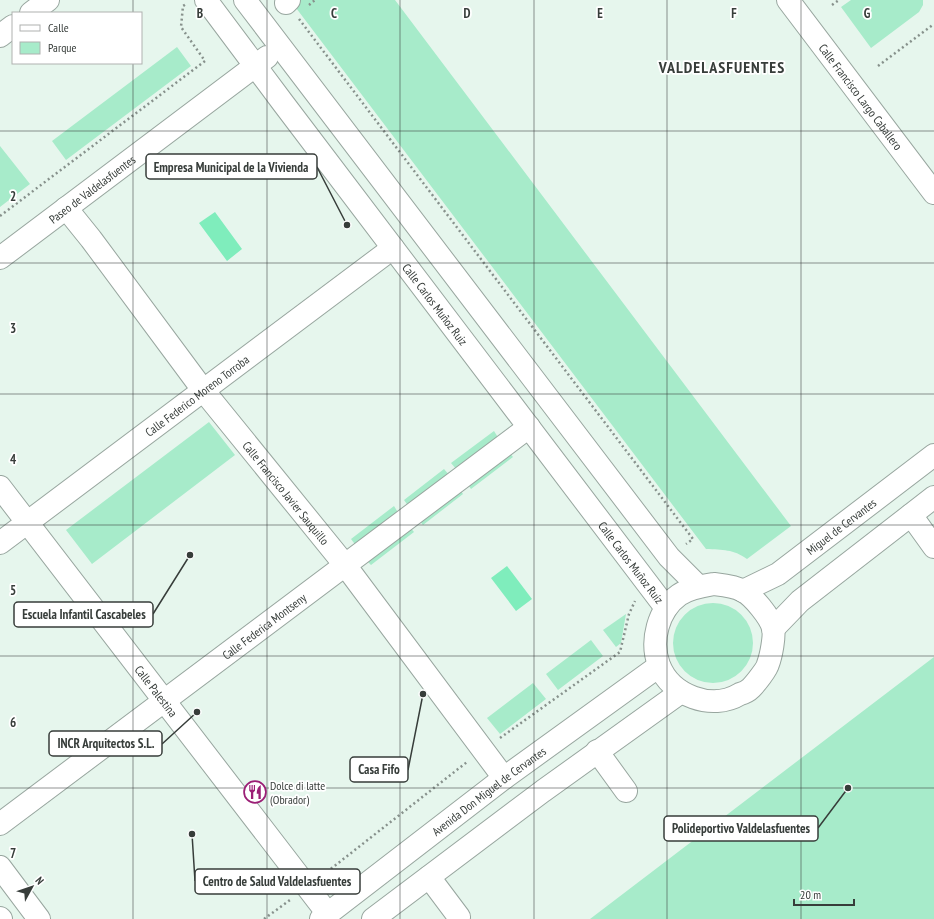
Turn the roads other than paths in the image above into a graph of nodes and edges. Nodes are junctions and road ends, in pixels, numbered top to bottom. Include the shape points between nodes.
1 (48, 0) edge
2 (206, 0) edge
3 (245, 0) edge
4 (788, 0) edge
5 (32, 12) edge
6 (12, 27) edge
7 (0, 36) edge
8 (280, 47) junction
9 (256, 66) junction
10 (934, 193) edge
11 (66, 208) junction
12 (393, 248) junction
13 (0, 258) edge
14 (203, 390) junction
15 (528, 427) junction
16 (934, 455) edge
17 (0, 487) edge
18 (934, 497) edge
19 (911, 515) junction
20 (27, 522) junction
21 (0, 543) edge
22 (934, 547) edge
23 (345, 565) junction
24 (698, 586) junction
25 (743, 591) junction
26 (666, 608) junction
27 (773, 629) junction
28 (659, 666) junction
29 (681, 692) junction
30 (165, 701) junction
31 (598, 751) junction
32 (504, 778) junction
33 (626, 791) dead end
34 (0, 824) edge
35 (0, 867) edge
36 (429, 876) junction
37 (325, 916) edge
38 (459, 917) dead end
39 (39, 919) edge
40 (373, 919) edge

1 - 5 street
2 - 9 street, Calle Carlos Muñoz Ruiz
3 - 8 street
4 - 10 street, Calle Francisco Largo Caballero
6 - 7 street
8 - 9 street, Paseo de Valdelasfuentes
8 - 24 street via 664,552
9 - 11 street, Paseo de Valdelasfuentes
9 - 12 street, Calle Carlos Muñoz Ruiz
11 - 13 street, Paseo de Valdelasfuentes
11 - 14 street, Calle Francisco Javier Sauquillo
12 - 14 street, Calle Federico Moreno Torroba
12 - 15 street, Calle Carlos Muñoz Ruiz
14 - 20 street, Calle Federico Moreno Torroba
14 - 23 street, Calle Francisco Javier Sauquillo
15 - 23 street, Calle Federica Montseny
15 - 26 street, Calle Carlos Muñoz Ruiz
16 - 25 street, Miguel de Cervantes via 778,574
17 - 20 street, Calle Palestina
18 - 19 street
19 - 22 street
19 - 27 street via 800,601
20 - 21 street, Calle Federico Moreno Torroba
20 - 30 street, Calle Palestina
23 - 30 street, Calle Federica Montseny
23 - 32 street, Calle Francisco Javier Sauquillo
24 - 25 street via 714,584
24 - 26 street via 680,595
25 - 27 street via 762,608
26 - 28 street via 657,626 655,646
27 - 29 street via 768,666 751,688 733,698 713,702
28 - 29 street
28 - 32 street, Avenida Don Miguel de Cervantes
29 - 31 street
30 - 34 street, Calle Federica Montseny
30 - 37 street, Calle Palestina
31 - 33 street
31 - 36 street
32 - 37 street, Avenida Don Miguel de Cervantes
35 - 39 street
36 - 38 street
36 - 40 street

